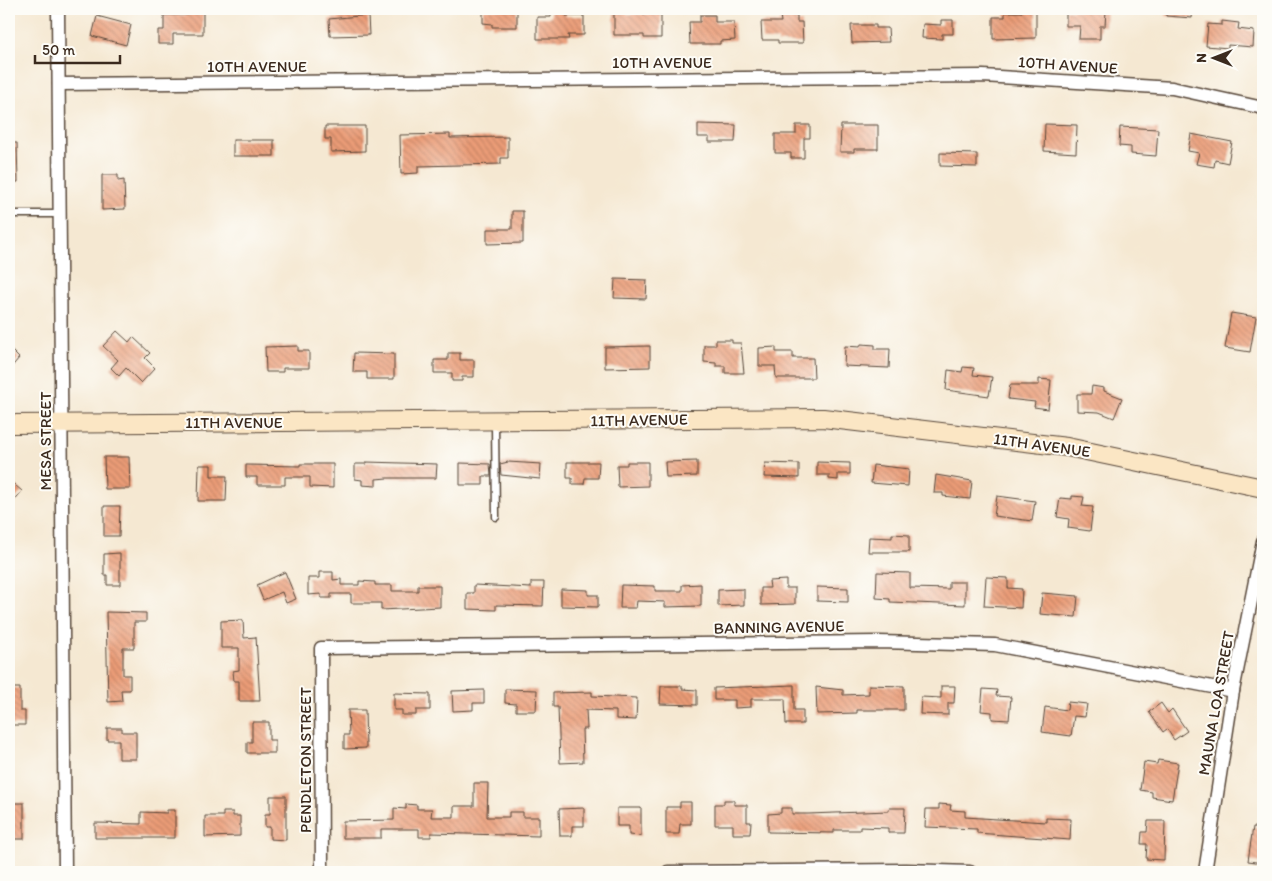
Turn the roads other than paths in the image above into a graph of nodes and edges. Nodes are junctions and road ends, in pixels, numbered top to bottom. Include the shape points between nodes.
1 (58, 9) edge
2 (59, 84) junction
3 (1263, 108) edge
4 (9, 214) edge
5 (59, 214) junction
6 (495, 422) junction
7 (61, 423) junction
8 (9, 424) edge
9 (1263, 488) edge
10 (496, 516) dead end
11 (1263, 541) edge
12 (321, 648) joint
13 (1233, 691) junction
14 (65, 872) edge
15 (322, 872) edge
16 (668, 872) edge
17 (970, 872) edge
18 (1205, 872) edge

1 - 2 street, MESA STREET
2 - 3 street, 10TH AVENUE via 982,76 1172,88
2 - 5 street, MESA STREET
4 - 5 lane
5 - 7 street, MESA STREET
6 - 7 main road, 11TH AVENUE
6 - 9 main road, 11TH AVENUE via 822,418 1067,447
6 - 10 lane
7 - 8 main road, 11TH AVENUE
7 - 14 street, MESA STREET
11 - 13 street, MAUNA LOA STREET
12 - 13 street, BANNING AVENUE via 879,642 995,645
12 - 15 street, PENDLETON STREET
13 - 18 street, MAUNA LOA STREET
16 - 17 street

